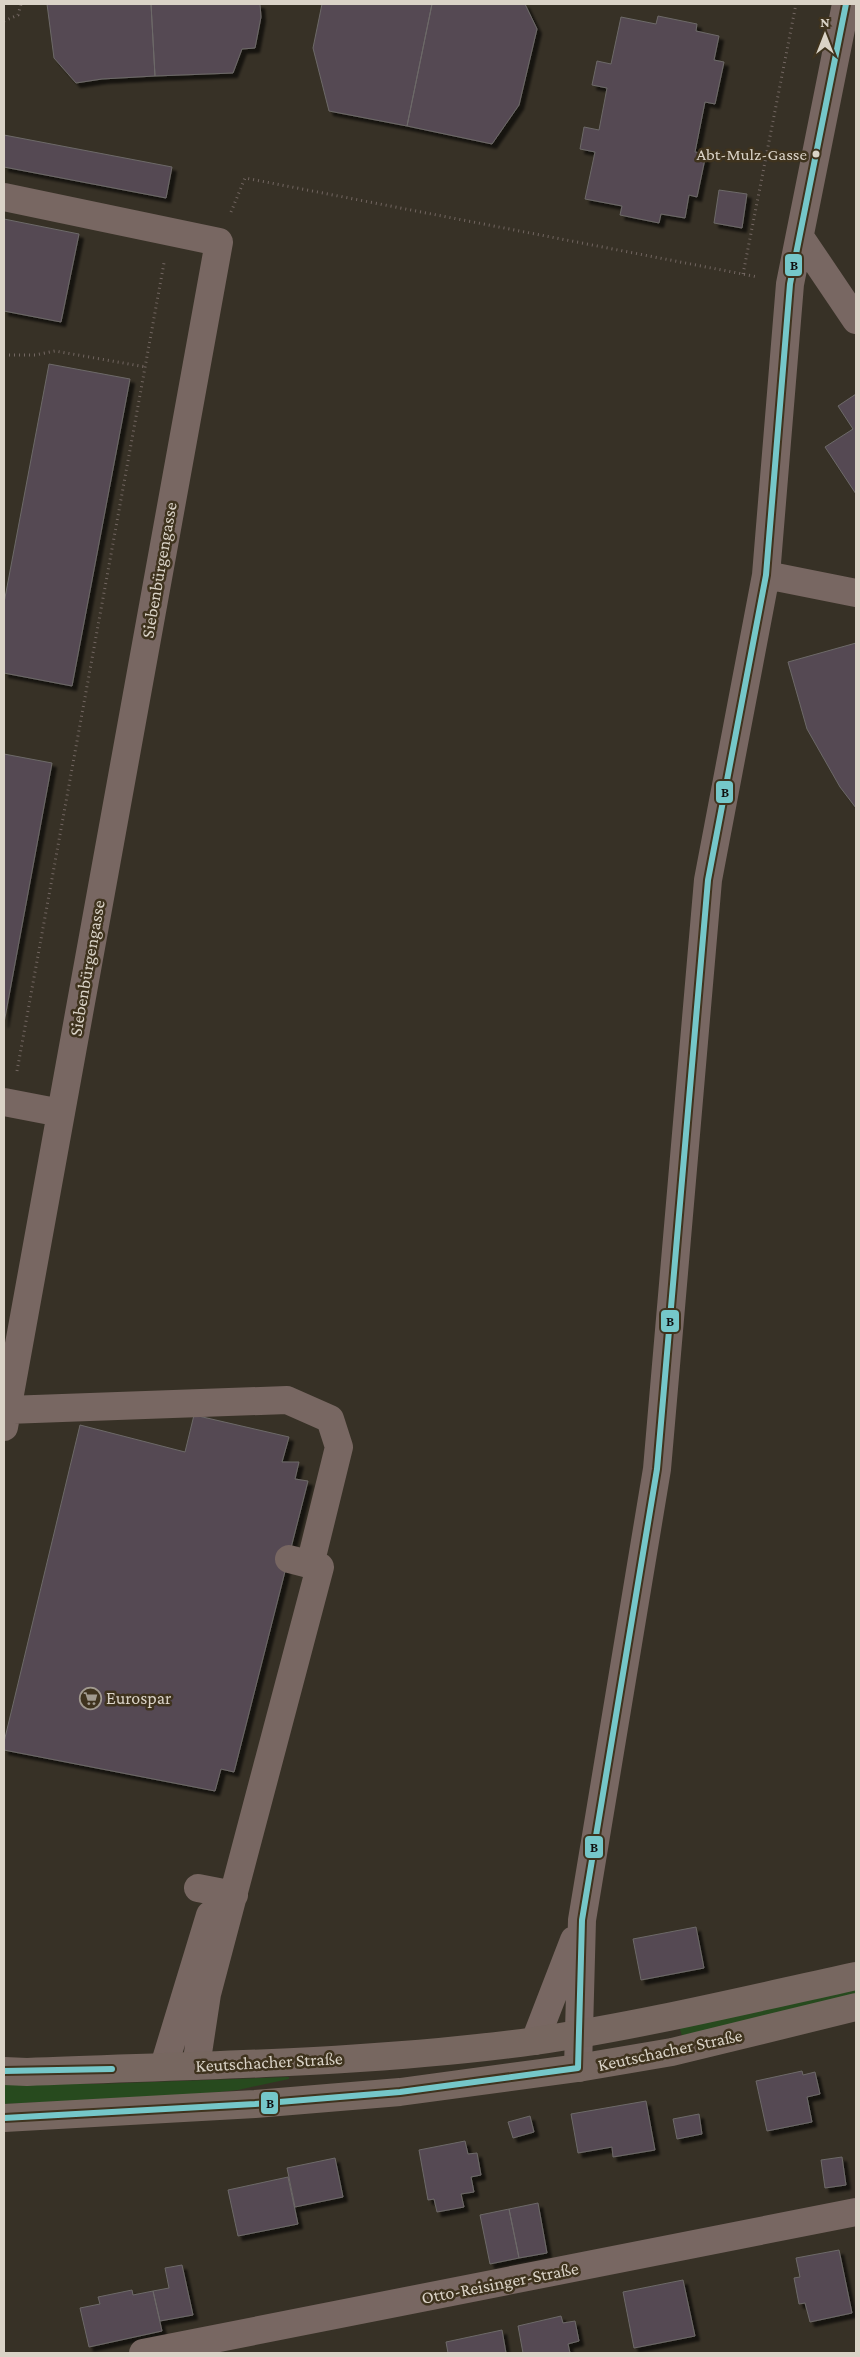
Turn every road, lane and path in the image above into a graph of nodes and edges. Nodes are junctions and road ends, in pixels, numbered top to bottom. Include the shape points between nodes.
1 (21, 4) edge
2 (796, 4) edge
3 (846, 4) edge
4 (4, 21) edge
5 (848, 48) edge
6 (4, 197) edge
7 (170, 232) junction
8 (800, 236) junction
9 (219, 242) junction
10 (743, 274) junction
11 (790, 284) junction
12 (856, 320) edge
13 (4, 355) edge
14 (146, 367) junction
15 (766, 575) junction
16 (856, 593) edge
17 (7, 1103) edge
18 (61, 1113) junction
19 (5, 1418) edge
20 (215, 1898) junction
21 (582, 1920) junction
22 (856, 1976) edge
23 (856, 2007) edge
24 (578, 2033) junction
25 (535, 2041) junction
26 (164, 2066) junction
27 (196, 2066) junction
28 (578, 2068) junction
29 (4, 2071) edge
30 (4, 2118) edge
31 (856, 2212) edge
32 (143, 2353) edge

1 - 4 path via 18,15
2 - 10 path
3 - 5 street
5 - 8 street
6 - 7 street
7 - 9 street
7 - 14 path
8 - 11 street
8 - 12 street
9 - 10 path via 245,178
9 - 18 street, Siebenbürgengasse
10 - 11 path
11 - 15 street
13 - 14 path via 55,351
14 - 17 path
15 - 16 street
15 - 21 street via 708,880 657,1468
17 - 18 street
18 - 19 street, Siebenbürgengasse
19 - 20 street via 286,1400 330,1418 339,1447 294,1566 320,1567
20 - 26 street
20 - 27 street via 207,1994
21 - 24 street
21 - 25 street
22 - 24 main road, Keutschacher Straße via 665,2018
23 - 28 main road, Keutschacher Straße via 672,2052
24 - 25 main road, Keutschacher Straße
24 - 28 street
25 - 27 main road, Keutschacher Straße via 338,2059
26 - 27 main road, Keutschacher Straße
26 - 29 main road, Keutschacher Straße
28 - 30 main road, Keutschacher Straße via 400,2092
31 - 32 street, Otto-Reisinger-Straße

